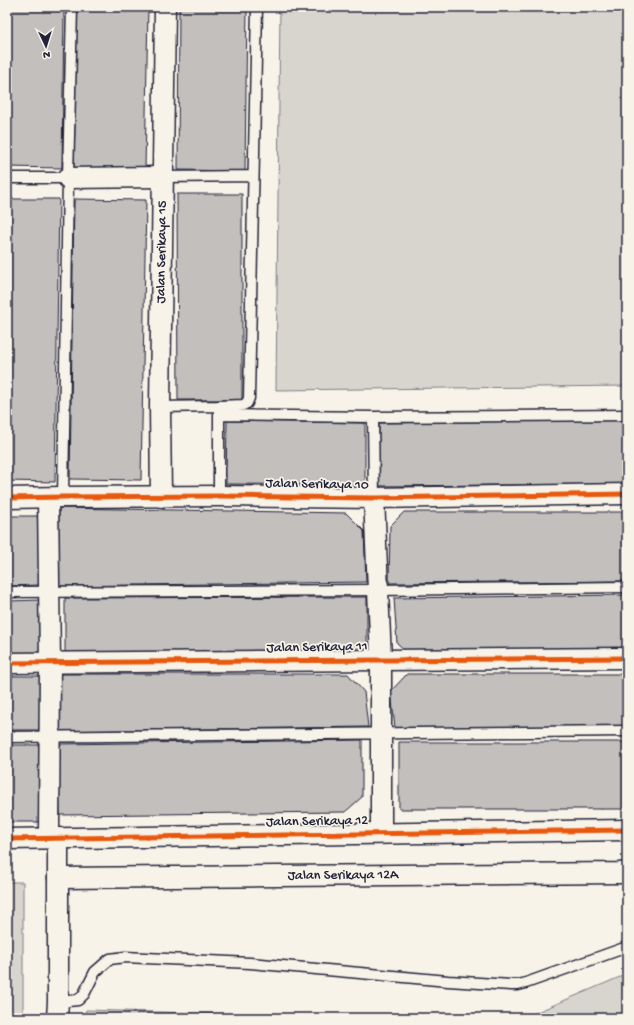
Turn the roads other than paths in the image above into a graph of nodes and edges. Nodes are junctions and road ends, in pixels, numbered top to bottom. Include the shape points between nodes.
1 (72, 7) edge
2 (165, 7) edge
3 (257, 7) edge
4 (253, 176) junction
5 (7, 178) edge
6 (68, 178) junction
7 (163, 178) junction
8 (160, 407) junction
9 (219, 411) junction
10 (627, 415) edge
11 (373, 416) junction
12 (627, 494) edge
13 (219, 496) junction
14 (56, 497) junction
15 (161, 497) junction
16 (7, 498) edge
17 (374, 498) junction
18 (627, 587) edge
19 (378, 590) junction
20 (49, 591) junction
21 (7, 592) edge
22 (627, 658) edge
23 (381, 659) junction
24 (7, 663) edge
25 (50, 663) junction
26 (627, 731) edge
27 (382, 734) junction
28 (49, 736) junction
29 (7, 737) edge
30 (627, 830) edge
31 (381, 833) junction
32 (54, 838) junction
33 (7, 839) edge
34 (627, 872) edge
35 (58, 878) junction
36 (627, 947) edge
37 (57, 1010) edge

1 - 6 lane
2 - 7 street, Jalan Serikaya 15
3 - 4 lane
4 - 7 lane
4 - 9 lane via 249,398 244,405
5 - 6 lane
6 - 7 street
6 - 14 lane
7 - 8 street, Jalan Serikaya 15
8 - 9 lane
8 - 15 street, Jalan Serikaya 15
9 - 11 lane
9 - 13 lane
10 - 11 lane
11 - 17 lane
12 - 17 street, Jalan Serikaya 10
13 - 15 street, Jalan Serikaya 10
13 - 17 street, Jalan Serikaya 10
14 - 15 street, Jalan Serikaya 10
14 - 16 street, Jalan Serikaya 10
14 - 20 street
17 - 19 street
18 - 19 lane
19 - 20 lane
19 - 23 street
20 - 21 lane
20 - 25 street
22 - 23 street, Jalan Serikaya 11
23 - 25 street, Jalan Serikaya 11
23 - 27 street
24 - 25 street, Jalan Serikaya 11
25 - 28 street
26 - 27 lane
27 - 28 lane
27 - 31 street
28 - 29 lane
28 - 32 street
30 - 31 street, Jalan Serikaya 12
31 - 32 street, Jalan Serikaya 12
32 - 33 street, Jalan Serikaya 12
32 - 35 street
34 - 35 street, Jalan Serikaya 12A
35 - 37 street
36 - 37 lane via 518,985 257,964 125,957 110,959 94,972 84,994 78,1000

